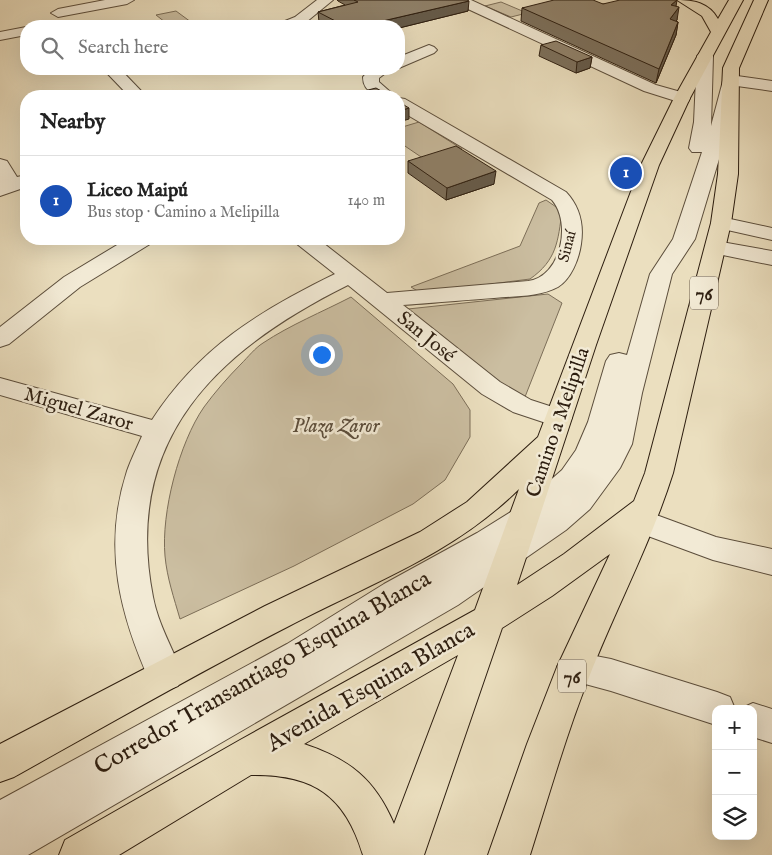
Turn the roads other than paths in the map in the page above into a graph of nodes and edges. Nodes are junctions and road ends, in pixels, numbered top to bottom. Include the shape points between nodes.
1 (46, 0) edge
2 (126, 0) edge
3 (326, 0) edge
4 (460, 0) edge
5 (684, 0) edge
6 (736, 0) edge
7 (761, 0) edge
8 (61, 20) edge
9 (68, 20) edge
10 (300, 20) edge
11 (20, 32) edge
12 (719, 33) junction
13 (0, 36) edge
14 (429, 50) dead end
15 (705, 56) junction
16 (405, 60) edge
17 (117, 75) edge
18 (373, 75) edge
19 (730, 80) junction
20 (772, 86) edge
21 (132, 90) edge
22 (376, 90) edge
23 (682, 98) junction
24 (405, 106) edge
25 (0, 165) edge
26 (13, 186) edge
27 (721, 223) junction
28 (667, 230) dead end
29 (772, 234) edge
30 (132, 245) edge
31 (313, 245) edge
32 (716, 247) junction
33 (653, 253) dead end
34 (772, 258) edge
35 (351, 275) junction
36 (382, 300) junction
37 (0, 339) edge
38 (0, 386) edge
39 (554, 429) junction
40 (158, 431) junction
41 (645, 512) junction
42 (517, 537) junction
43 (772, 562) edge
44 (488, 619) junction
45 (575, 667) junction
46 (166, 675) junction
47 (712, 707) edge
48 (757, 721) edge
49 (772, 726) edge
50 (244, 757) junction
51 (0, 764) edge
52 (0, 821) edge
53 (0, 848) edge
54 (80, 855) edge
55 (384, 855) edge
56 (403, 855) edge
57 (509, 855) edge

1 - 8 street
2 - 9 street
3 - 10 street
4 - 23 street via 643,85
5 - 12 main road via 708,13
6 - 12 main road, Camino a Melipilla
7 - 19 main road, 76 via 736,55
11 - 13 street
12 - 15 main road, Camino a Melipilla
14 - 16 street
15 - 23 main road, Camino a Melipilla
15 - 28 street via 703,132
17 - 21 street
18 - 22 street via 371,84
19 - 20 street
19 - 27 main road, 76 via 728,174
19 - 42 street via 723,116 684,239 661,274 618,444 605,468 578,502 555,522
23 - 39 main road, Camino a Melipilla via 650,166
24 - 36 street, Sinaí via 559,196 571,214 572,228 562,265 556,276 545,284
25 - 26 street
27 - 29 street
27 - 32 main road, 76
30 - 37 street via 66,287
31 - 35 street, San José
32 - 34 street
32 - 41 main road, 76 via 674,417
33 - 42 street via 588,454 572,477
35 - 36 street, San José
35 - 40 street via 297,302 249,332 200,376
36 - 39 street, San José via 506,398
38 - 40 street, Miguel Zaror
39 - 42 main road, Camino a Melipilla
39 - 46 main road via 509,482 450,529
40 - 46 street via 132,505 130,549 136,600
41 - 43 street via 713,548
41 - 44 main road, Avenida Esquina Blanca via 546,584
41 - 45 main road, 76
42 - 44 main road, Camino a Melipilla
42 - 52 street, Corredor Transantiago Esquina Blanca via 494,539 330,636
42 - 53 street, Corredor Transantiago Esquina Blanca via 446,595
44 - 50 main road, Avenida Esquina Blanca
44 - 56 main road, Camino a Melipilla
45 - 47 street via 611,675
45 - 57 main road, 76
46 - 51 main road
48 - 49 street
50 - 54 main road, Avenida Esquina Blanca
50 - 55 main road via 285,756 323,768 354,794 374,825

